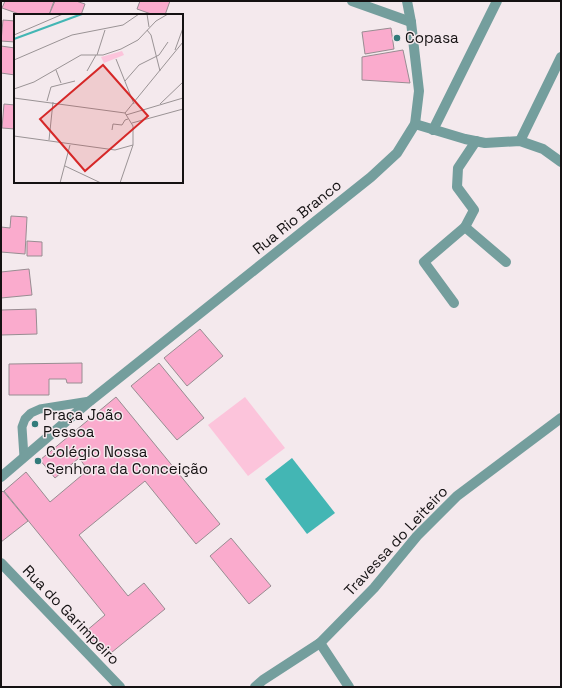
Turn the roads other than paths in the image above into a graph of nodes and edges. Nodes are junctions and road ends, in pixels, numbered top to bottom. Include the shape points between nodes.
1 (352, 1) edge
2 (407, 1) edge
3 (497, 1) edge
4 (411, 22) junction
5 (561, 57) edge
6 (415, 124) junction
7 (433, 130) junction
8 (476, 141) junction
9 (520, 141) junction
10 (561, 162) edge
11 (465, 227) junction
12 (506, 262) dead end
13 (454, 303) dead end
14 (90, 401) junction
15 (561, 418) edge
16 (24, 457) junction
17 (1, 477) edge
18 (1, 563) edge
19 (320, 643) junction
20 (120, 687) edge
21 (255, 687) edge
22 (349, 687) edge

1 - 4 street
2 - 4 street, Rua Rio Branco
3 - 7 street
4 - 6 street, Rua Rio Branco via 419,91
5 - 9 street
6 - 7 street
6 - 14 street, Rua Rio Branco via 397,153 371,177
7 - 8 street
8 - 9 street
8 - 11 street via 458,168 457,187 474,210
9 - 10 street via 543,149
11 - 12 street
11 - 13 street via 424,262
14 - 16 street, Rua Rio Branco
14 - 16 lane via 30,413 22,428
15 - 19 street, Travessa do Leiteiro via 457,496 417,536 374,588
16 - 17 street, Rua Rio Branco
18 - 20 street, Rua do Garimpeiro
19 - 21 street, Travessa do Leiteiro
19 - 22 street

